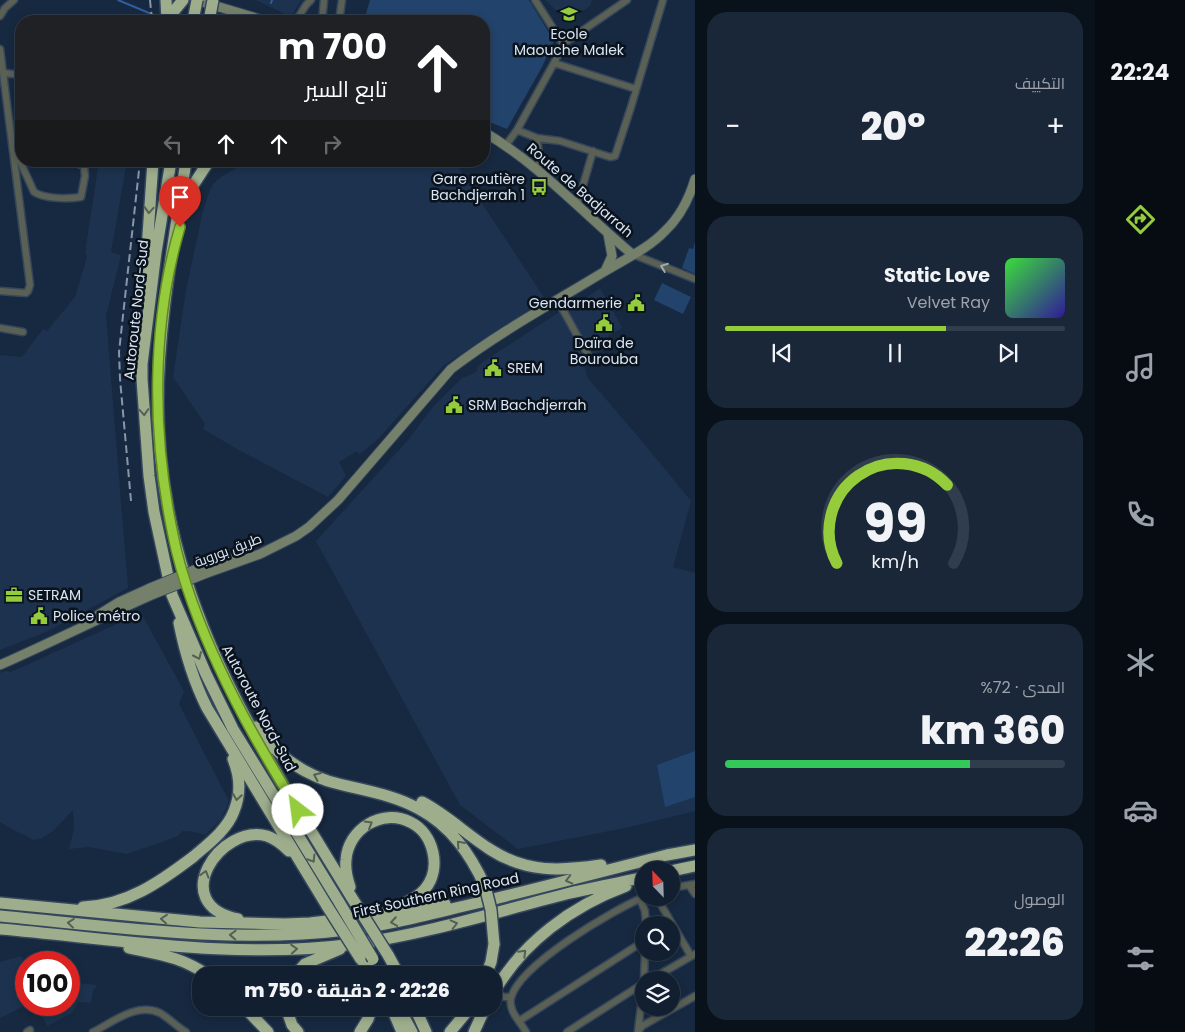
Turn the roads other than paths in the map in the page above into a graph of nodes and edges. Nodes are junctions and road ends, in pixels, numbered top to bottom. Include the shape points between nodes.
1 (14, 0) edge
2 (166, 0) edge
3 (184, 0) edge
4 (197, 0) edge
5 (213, 0) edge
6 (311, 0) edge
7 (342, 0) edge
8 (534, 0) edge
9 (627, 0) edge
10 (663, 0) edge
11 (321, 1) edge
12 (168, 15) edge
13 (172, 15) edge
14 (194, 15) edge
15 (210, 15) edge
16 (246, 15) edge
17 (300, 15) edge
18 (322, 15) edge
19 (340, 15) edge
20 (0, 16) edge
21 (563, 44) junction
22 (0, 49) edge
23 (554, 63) junction
24 (4, 73) junction
25 (15, 74) edge
26 (636, 89) junction
27 (517, 130) junction
28 (490, 136) edge
29 (537, 138) junction
30 (506, 145) junction
31 (14, 150) joint
32 (593, 151) junction
33 (15, 158) edge
34 (16, 167) edge
35 (24, 167) edge
36 (84, 167) edge
37 (153, 167) edge
38 (170, 167) edge
39 (185, 167) edge
40 (204, 167) edge
41 (539, 170) junction
42 (694, 186) edge
43 (577, 206) junction
44 (608, 234) junction
45 (632, 254) junction
46 (169, 268) junction
47 (606, 270) junction
48 (695, 279) edge
49 (0, 291) edge
50 (557, 300) junction
51 (0, 328) edge
52 (22, 332) dead end
53 (589, 357) dead end
54 (142, 364) junction
55 (172, 595) junction
56 (0, 664) edge
57 (231, 691) junction
58 (222, 734) junction
59 (370, 790) junction
60 (695, 850) edge
61 (667, 855) junction
62 (695, 866) edge
63 (680, 869) edge
64 (635, 881) edge
65 (635, 883) edge
66 (314, 885) junction
67 (692, 885) edge
68 (526, 891) junction
69 (695, 894) edge
70 (352, 898) junction
71 (635, 902) edge
72 (0, 903) edge
73 (662, 906) edge
74 (379, 915) junction
75 (0, 916) edge
76 (257, 923) junction
77 (0, 929) edge
78 (71, 935) junction
79 (353, 944) junction
80 (635, 947) edge
81 (693, 955) edge
82 (360, 958) junction
83 (194, 966) edge
84 (304, 966) edge
85 (363, 966) edge
86 (367, 966) edge
87 (377, 966) edge
88 (394, 966) edge
89 (488, 966) edge
90 (665, 971) edge
91 (502, 981) edge
92 (635, 988) edge
93 (502, 996) edge
94 (695, 996) edge
95 (511, 997) junction
96 (252, 1016) edge
97 (289, 1016) edge
98 (369, 1016) edge
99 (395, 1016) edge
100 (403, 1016) edge
101 (419, 1016) edge
102 (463, 1016) edge
103 (481, 1016) edge
104 (640, 1016) edge
105 (519, 1021) junction
106 (94, 1032) edge
107 (183, 1032) edge
108 (268, 1032) edge
109 (298, 1032) edge
110 (360, 1032) edge
111 (402, 1032) edge
112 (412, 1032) edge
113 (426, 1032) edge
114 (450, 1032) edge
115 (474, 1032) edge
116 (526, 1032) edge
117 (567, 1032) edge
118 (638, 1032) edge

1 - 20 street
2 - 12 highway
3 - 13 highway
4 - 14 highway, bridge
4 - 16 main road
5 - 15 highway, bridge
6 - 17 street
7 - 19 street
8 - 21 street
9 - 21 street
10 - 26 street
11 - 18 street
21 - 23 street
22 - 24 street
23 - 26 street
23 - 27 street
24 - 25 street
24 - 31 street
26 - 32 street via 616,154 610,157
27 - 29 street
27 - 30 street
28 - 30 main road, Route de Badjarrah
29 - 32 street
29 - 41 street
30 - 41 main road, Route de Badjarrah
31 - 33 street
32 - 43 street
34 - 49 street via 30,285 28,292
35 - 36 street via 37,195 60,198 80,197
37 -> 54 highway
38 - 54 highway, Autoroute Nord-Sud
39 - 46 highway, Autoroute Nord-Sud
40 - 46 highway via 189,195
41 - 43 main road, Route de Badjarrah
42 - 45 main road, طريق بوروبة via 677,218 649,244
43 - 44 main road, Route de Badjarrah
44 - 45 main road, Route de Badjarrah
44 - 47 main road via 612,256
45 - 47 main road, طريق بوروبة
48 -> 45 street
46 - 57 highway, Autoroute Nord-Sud via 158,406 167,502 173,536 194,605
47 - 50 main road, طريق بوروبة
50 - 53 street
50 - 56 main road, طريق بوروبة, bridge via 452,369 334,504 309,528 274,547 254,551 108,608 92,621 60,638
51 - 52 street
54 -> 55 highway, Autoroute Nord-Sud via 149,476
55 - 58 highway via 193,677
55 -> 87 highway, Autoroute Nord-Sud, bridge via 233,729
59 -> 57 highway via 328,781 290,762 257,729
57 - 70 highway, Autoroute Nord-Sud via 305,823
58 - 66 highway
58 -> 72 highway via 238,777 239,792 234,812 211,841 167,878 129,897 92,906
59 - 61 highway via 422,803 444,814 490,850 526,866 547,870 580,868
89 -> 59 highway, bridge via 494,944 492,910 485,886 465,849 439,822 412,805
60 - 61 highway, First Southern Ring Road
61 -> 68 highway, First Southern Ring Road
62 - 63 highway
79 -> 64 highway, First Southern Ring Road via 415,933 567,894
91 -> 65 highway via 518,958 542,934 585,904
76 -> 66 highway via 216,911 204,891 203,877 209,864 232,842 254,834 268,836 291,853
66 - 82 highway, bridge
67 - 69 street
68 - 74 highway
68 -> 75 highway, First Southern Ring Road via 404,920 301,934 207,934
70 -> 74 highway via 346,860 354,836 366,825 380,819 397,818 416,825 432,849 431,877 426,889 414,898
70 - 88 highway, Autoroute Nord-Sud, bridge
71 - 95 street via 609,915 542,961 519,983
76 -> 72 highway via 200,922
73 - 81 street
74 - 76 highway via 310,923
77 - 78 highway, First Southern Ring Road
78 -> 79 highway, First Southern Ring Road via 230,950
78 - 83 highway via 165,954
79 - 84 highway
80 - 105 street
81 - 90 street
82 - 85 highway
82 - 86 highway
92 - 117 street
93 - 95 street
94 - 118 street via 642,1026
95 - 105 street via 510,1007
96 - 108 highway
97 - 109 highway
98 - 110 highway
99 - 111 highway
100 - 112 highway
101 - 113 highway
102 - 114 highway
103 - 115 highway
104 - 118 street
105 - 116 street
106 - 107 street via 133,1011 147,1010 160,1013

